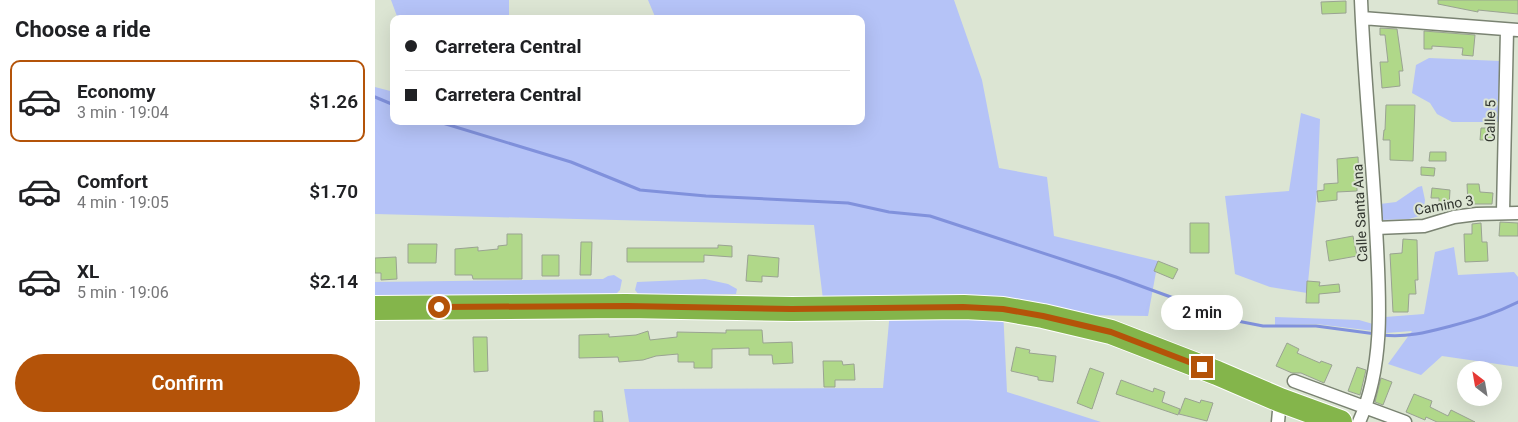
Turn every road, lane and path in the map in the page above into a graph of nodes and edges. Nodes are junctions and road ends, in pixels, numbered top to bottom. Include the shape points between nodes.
1 (1361, 0) edge
2 (1361, 18) junction
3 (1513, 30) edge
4 (1503, 212) junction
5 (1518, 213) edge
6 (1376, 228) junction
7 (375, 308) edge
8 (1294, 381) dead end
9 (1366, 408) junction
10 (1279, 411) edge
11 (1341, 422) edge
12 (1359, 422) edge
13 (1405, 422) edge

1 - 2 street, Calle Santa Ana
2 - 3 street
2 - 6 street, Calle Santa Ana
3 - 4 street, Calle 5
4 - 5 street, Camino 3
4 - 6 street, Camino 3 via 1454,217 1424,226
6 - 9 street, Calle Santa Ana via 1379,323 1374,373
7 - 10 highway via 1003,309 1111,332 1217,373
8 - 9 street
9 - 12 street, Calle Santa Ana
9 - 13 street
10 - 11 highway

